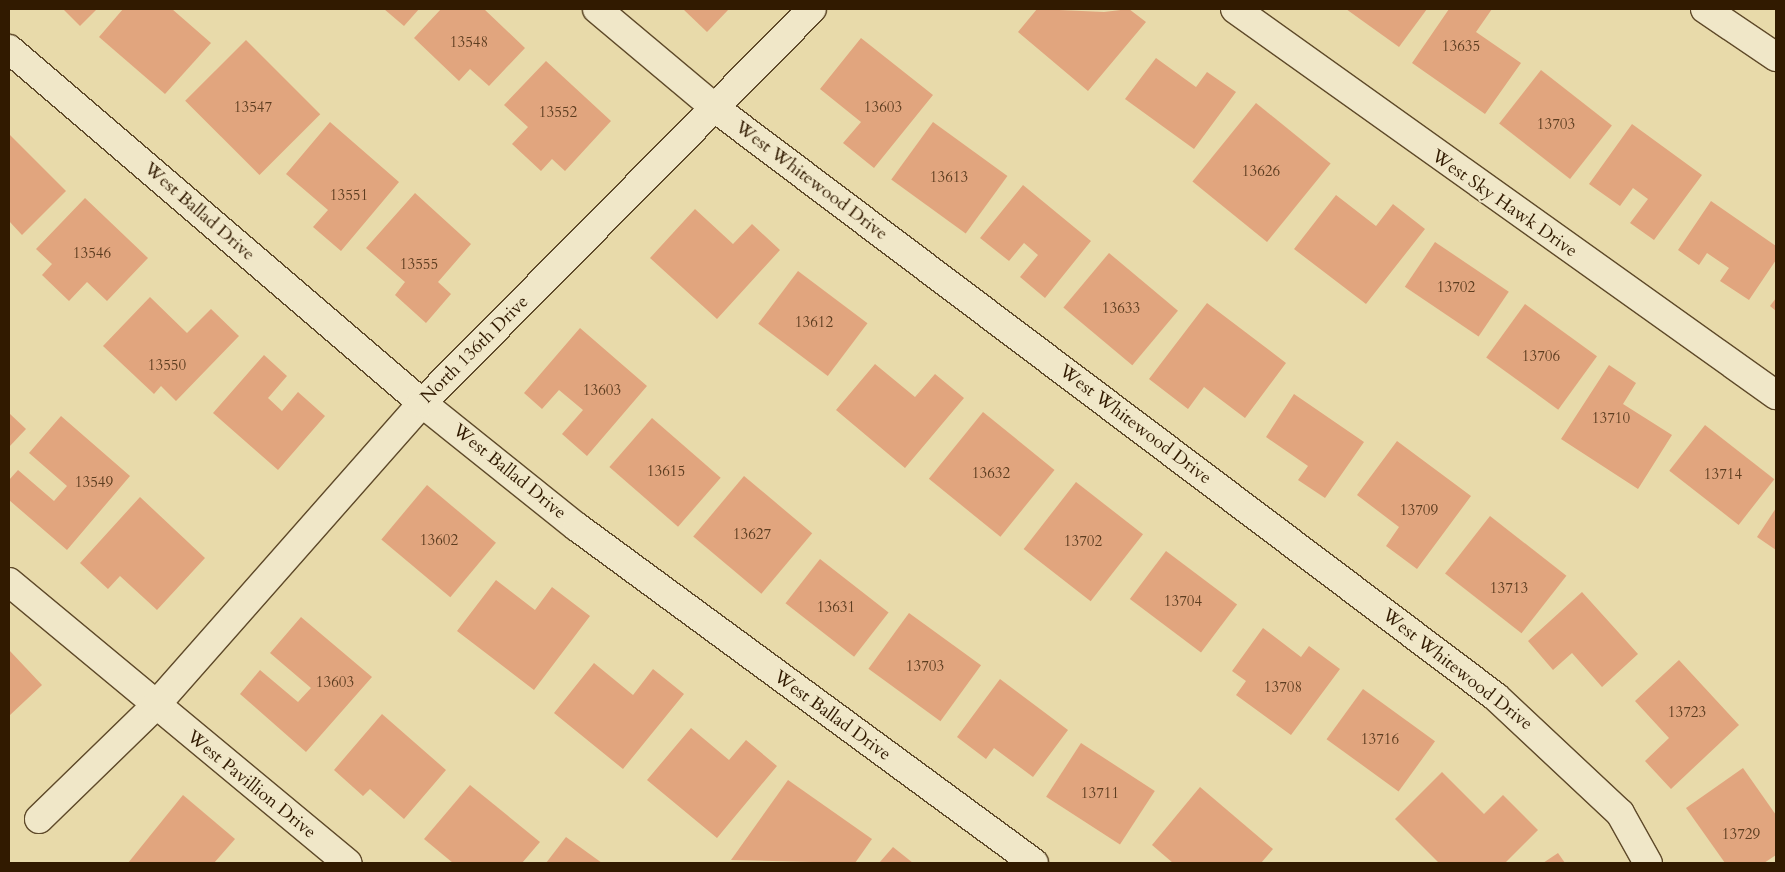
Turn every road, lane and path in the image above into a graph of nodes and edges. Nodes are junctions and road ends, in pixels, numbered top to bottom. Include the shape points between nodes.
1 (598, 9) edge
2 (812, 9) edge
3 (1235, 9) edge
4 (1705, 9) edge
5 (9, 49) edge
6 (1776, 57) edge
7 (715, 108) junction
8 (1776, 395) edge
9 (422, 403) junction
10 (9, 582) edge
11 (154, 706) junction
12 (39, 819) dead end
13 (348, 863) edge
14 (1034, 863) edge
15 (1648, 863) edge

1 - 7 street, West Whitewood Drive
2 - 7 street, North 136th Drive
3 - 8 street, West Sky Hawk Drive
4 - 6 street
5 - 9 street, West Ballad Drive
7 - 9 street, North 136th Drive
7 - 15 street, West Whitewood Drive via 1496,697 1620,813
9 - 11 street, North 136th Drive
9 - 14 street, West Ballad Drive via 578,527
10 - 11 street, West Pavillion Drive
11 - 12 street
11 - 13 street, West Pavillion Drive

